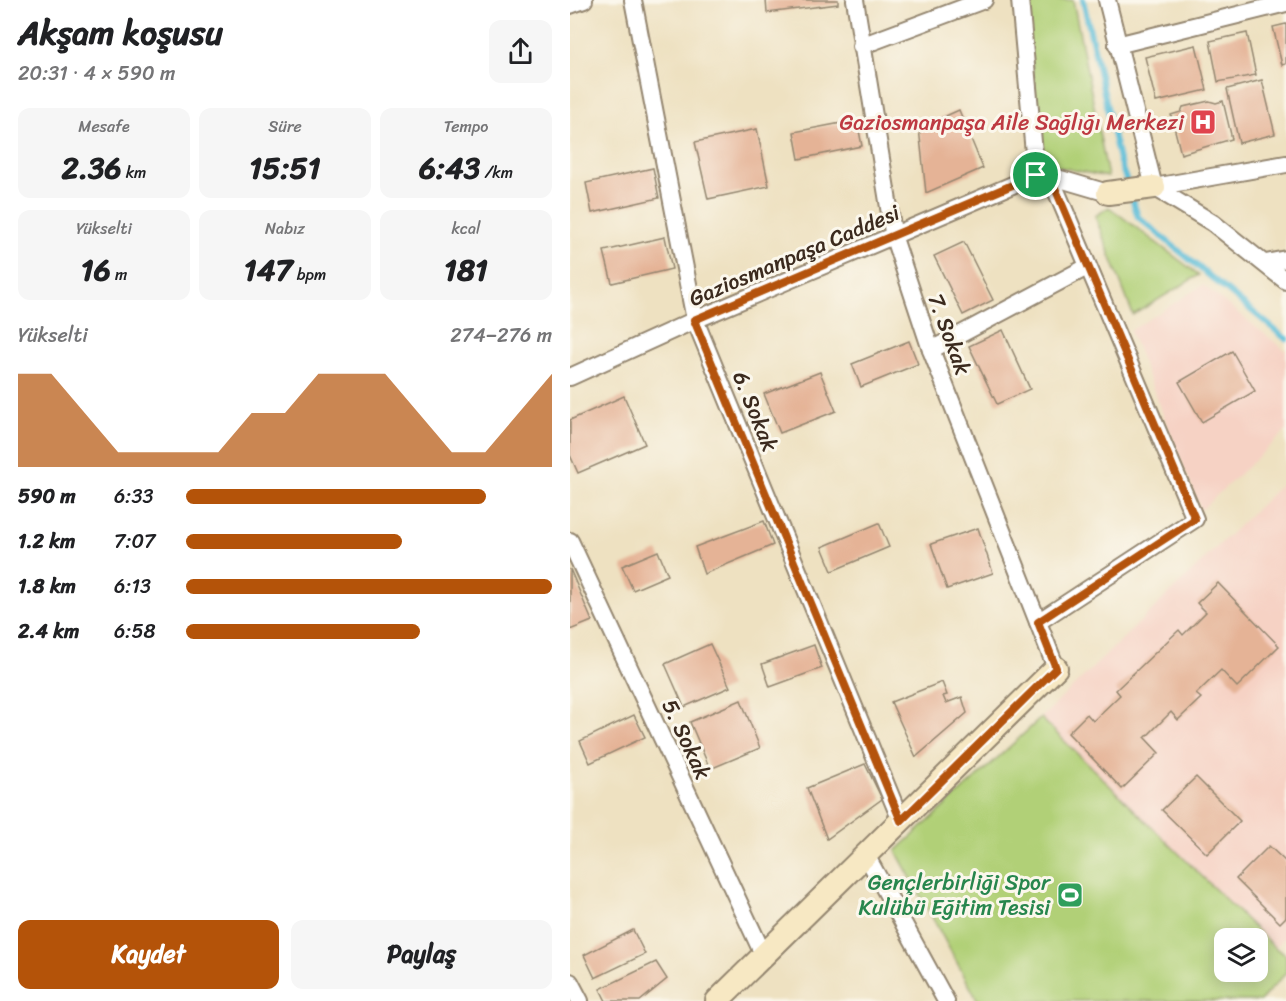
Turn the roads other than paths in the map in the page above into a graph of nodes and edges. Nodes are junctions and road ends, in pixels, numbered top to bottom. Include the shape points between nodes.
1 (584, 0) edge
2 (633, 0) edge
3 (855, 0) edge
4 (984, 0) edge
5 (1020, 0) edge
6 (1107, 0) edge
7 (1286, 3) edge
8 (570, 5) edge
9 (1117, 45) junction
10 (861, 46) junction
11 (1286, 164) edge
12 (1043, 176) junction
13 (1154, 187) junction
14 (1108, 193) joint
15 (894, 238) junction
16 (1286, 259) edge
17 (1266, 263) junction
18 (1087, 267) junction
19 (1286, 281) edge
20 (694, 320) junction
21 (931, 350) junction
22 (570, 376) edge
23 (570, 541) edge
24 (1038, 622) junction
25 (1056, 668) joint
26 (901, 821) junction
27 (866, 855) junction
28 (764, 956) junction
29 (570, 982) edge
30 (580, 1001) edge
31 (717, 1001) edge
32 (946, 1001) edge

1 - 8 street
2 - 20 street, 6. Sokak
3 - 10 street, 7. Sokak
4 - 10 street
5 - 12 street
6 - 9 street
7 - 9 street
9 - 13 street
10 - 15 street, 7. Sokak
11 - 13 street
12 - 14 street
12 - 15 street, Gaziosmanpaşa Caddesi
12 - 18 street
13 - 14 street
13 - 17 street via 1213,223
15 - 20 street, Gaziosmanpaşa Caddesi
15 - 21 street, 7. Sokak
16 - 17 street
17 - 19 street
18 - 21 street
18 - 24 street via 1195,519
20 - 22 street, Gaziosmanpaşa Caddesi
20 - 26 street, 6. Sokak
21 - 24 street, 7. Sokak
23 - 28 street, 5. Sokak
24 - 25 street, 7. Sokak
25 - 26 street
26 - 27 street
27 - 28 street
27 - 32 street
28 - 31 street
29 - 30 street

